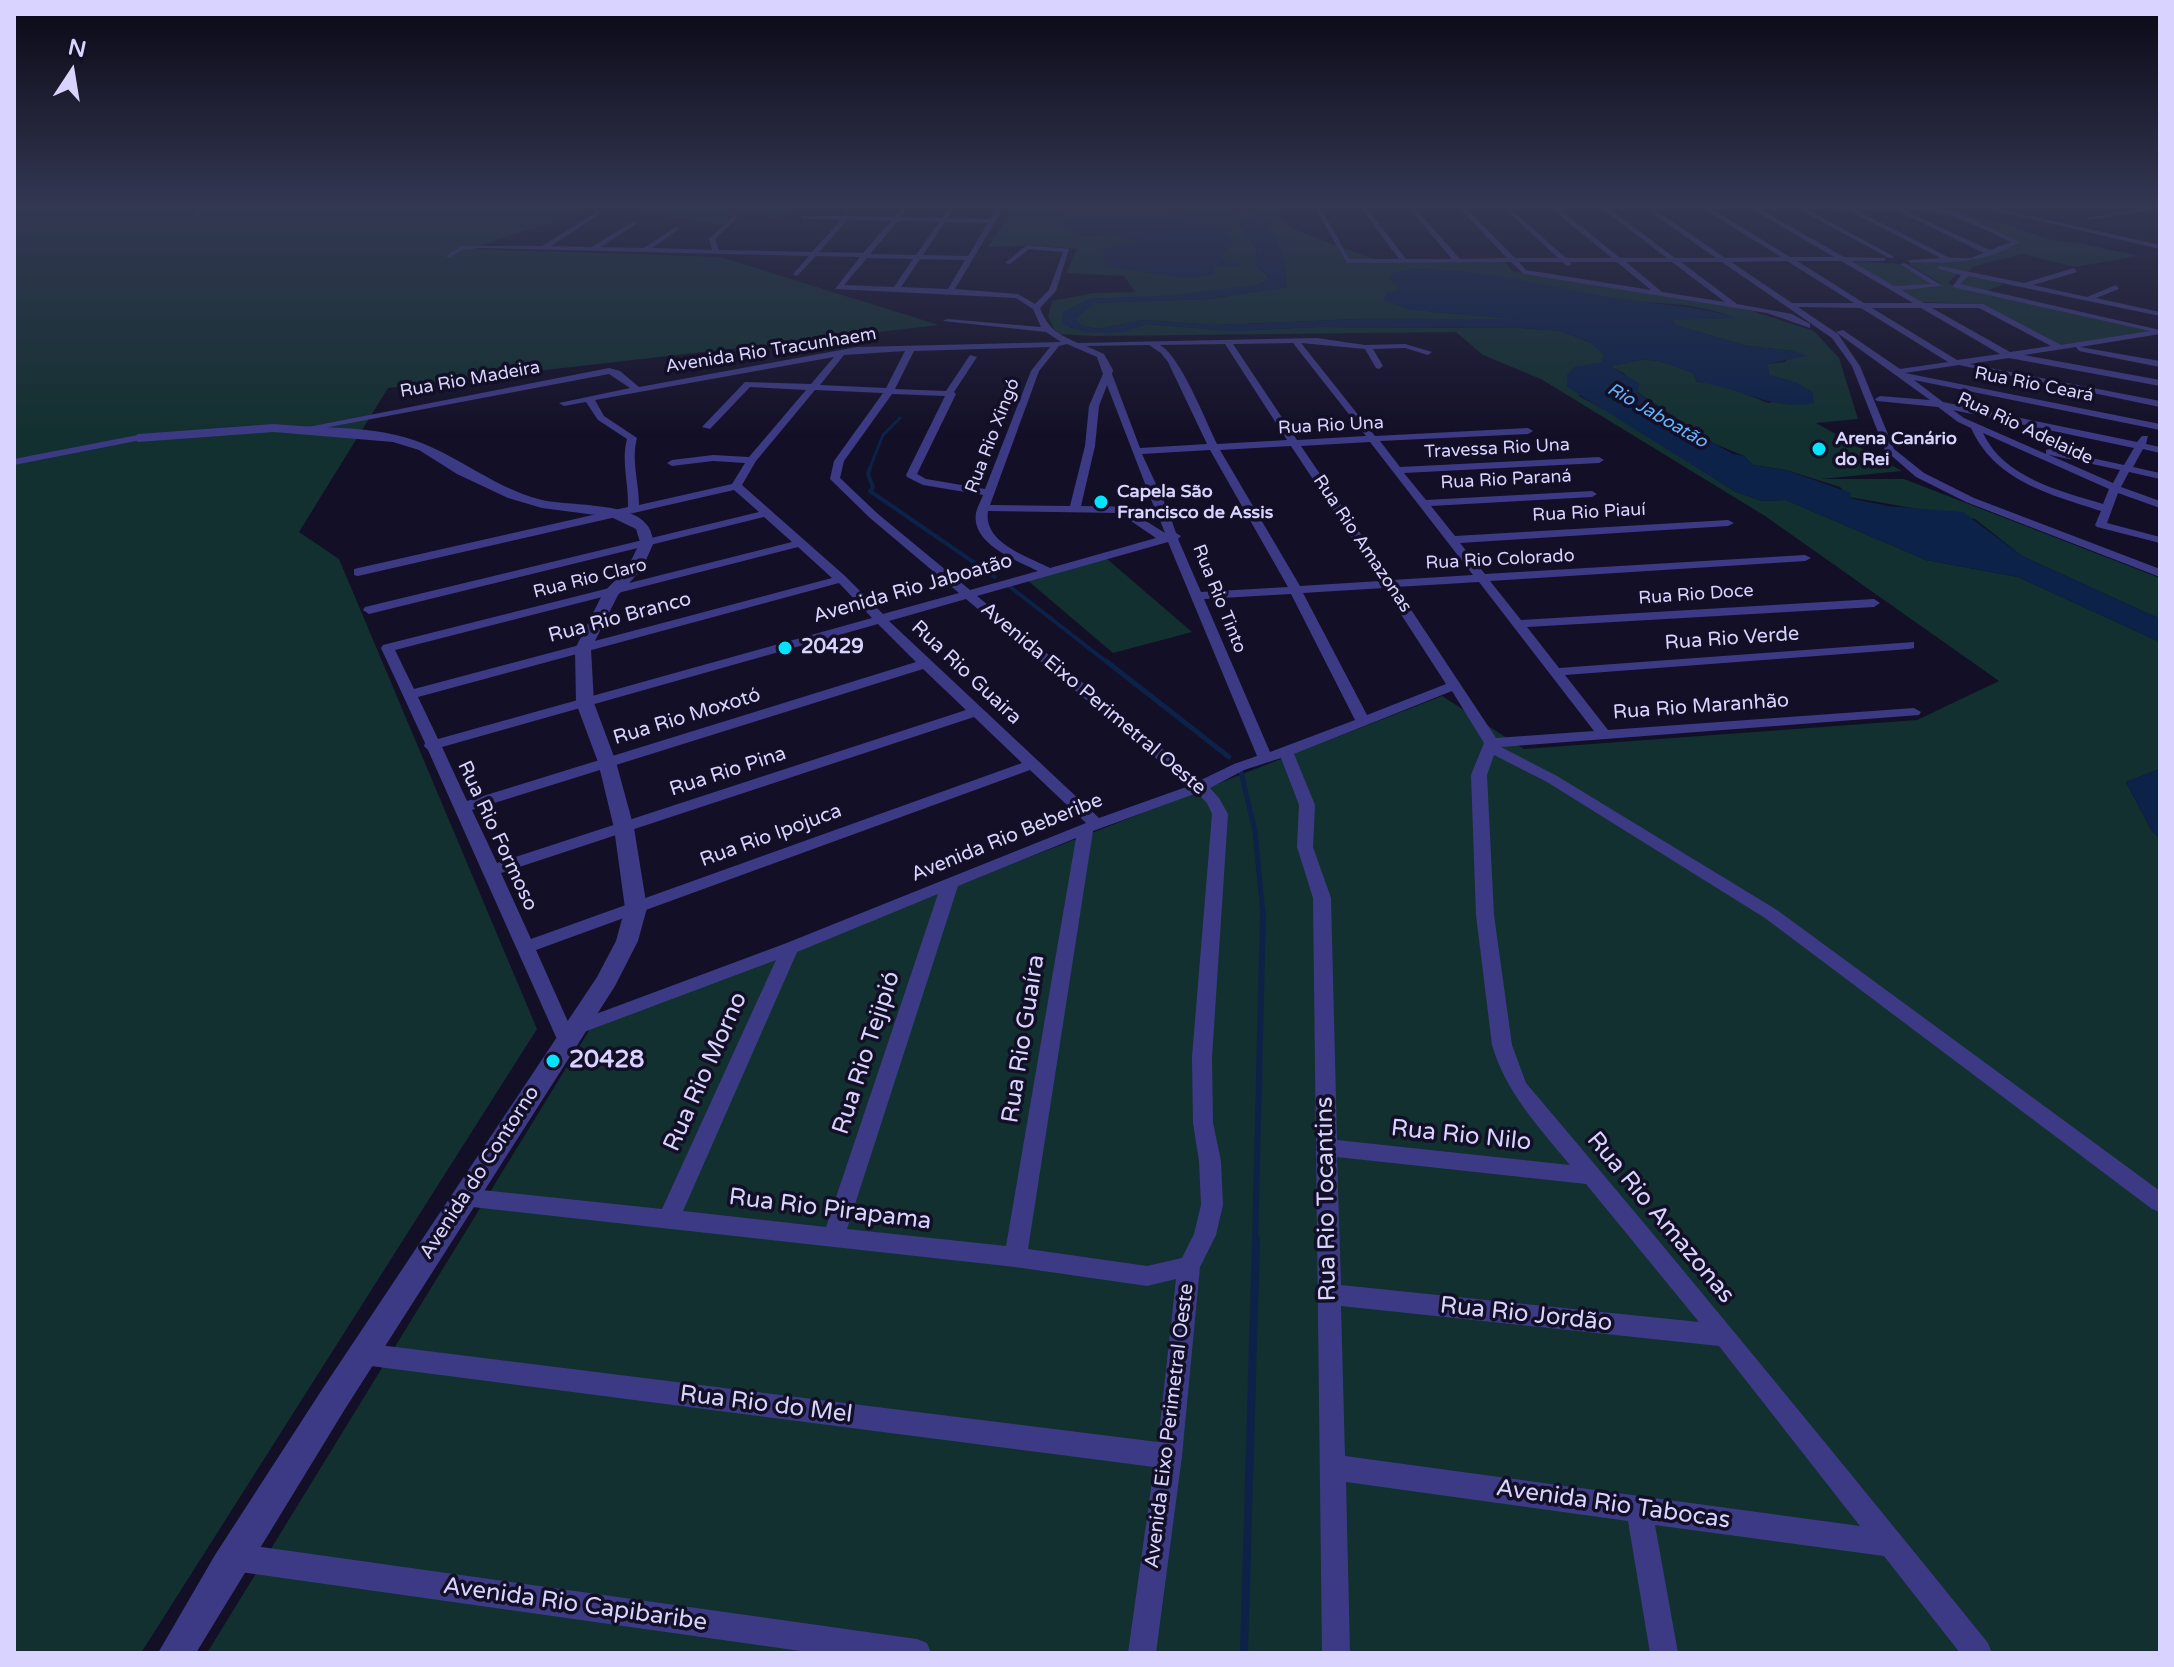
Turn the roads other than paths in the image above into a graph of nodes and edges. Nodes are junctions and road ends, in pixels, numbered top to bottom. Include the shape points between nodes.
1 (842, 283) edge
2 (900, 283) edge
3 (954, 283) edge
4 (1055, 283) edge
5 (1588, 283) edge
6 (1646, 283) edge
7 (1703, 283) edge
8 (1764, 283) edge
9 (1825, 283) edge
10 (1884, 283) edge
11 (1935, 283) edge
12 (1957, 283) edge
13 (2015, 283) edge
14 (2033, 283) edge
15 (2026, 285) junction
16 (2116, 287) dead end
17 (1893, 288) junction
18 (895, 290) junction
19 (950, 291) junction
20 (1661, 295) junction
21 (2088, 299) junction
22 (1731, 305) junction
23 (1796, 305) junction
24 (1860, 305) junction
25 (1921, 305) junction
26 (2048, 307) junction
27 (1036, 308) junction
28 (2024, 312) dead end
29 (2157, 312) edge
30 (2012, 314) dead end
31 (2000, 316) junction
32 (947, 321) dead end
33 (1048, 330) junction
34 (1840, 332) junction
35 (2160, 332) edge
36 (1825, 335) dead end
37 (2124, 339) junction
38 (1295, 340) junction
39 (1149, 342) junction
40 (1228, 343) junction
41 (2148, 343) dead end
42 (1068, 344) junction
43 (1368, 347) junction
44 (2063, 347) junction
45 (911, 348) junction
46 (1428, 352) dead end
47 (840, 355) junction
48 (2008, 355) junction
49 (973, 357) dead end
50 (1952, 362) junction
51 (2160, 364) edge
52 (1379, 366) dead end
53 (1109, 370) junction
54 (1878, 372) dead end
55 (1904, 372) junction
56 (2160, 383) edge
57 (814, 386) junction
58 (637, 390) junction
59 (890, 390) junction
60 (950, 394) junction
61 (590, 399) junction
62 (1880, 399) junction
63 (564, 403) dead end
64 (1939, 404) junction
65 (2160, 404) edge
66 (2160, 413) edge
67 (2156, 426) edge
68 (707, 427) dead end
69 (1975, 427) junction
70 (303, 429) junction
71 (1528, 431) dead end
72 (138, 438) joint
73 (1372, 440) junction
74 (1293, 444) junction
75 (2140, 446) junction
76 (1214, 448) junction
77 (2021, 448) junction
78 (2160, 450) edge
79 (1136, 451) junction
80 (752, 460) junction
81 (1599, 460) dead end
82 (14, 462) edge
83 (672, 463) dead end
84 (2127, 468) junction
85 (1396, 470) junction
86 (2160, 476) edge
87 (736, 486) junction
88 (2115, 488) junction
89 (989, 493) junction
90 (1592, 494) dead end
91 (1422, 503) junction
92 (2160, 505) edge
93 (983, 508) junction
94 (1075, 509) junction
95 (2107, 509) junction
96 (623, 510) junction
97 (1121, 510) junction
98 (1163, 510) junction
99 (767, 513) junction
100 (1728, 523) dead end
101 (2101, 525) junction
102 (2079, 536) junction
103 (1170, 538) junction
104 (1451, 540) junction
105 (2160, 540) edge
106 (647, 542) junction
107 (800, 543) junction
108 (1805, 558) dead end
109 (2160, 567) edge
110 (1047, 571) junction
111 (358, 572) dead end
112 (2160, 573) edge
113 (841, 579) junction
114 (1481, 579) junction
115 (1390, 584) junction
116 (1293, 590) junction
117 (611, 593) junction
118 (969, 595) junction
119 (1198, 596) junction
120 (1874, 603) dead end
121 (369, 610) dead end
122 (880, 619) junction
123 (1520, 624) junction
124 (1909, 645) dead end
125 (388, 648) joint
126 (583, 649) junction
127 (925, 664) junction
128 (1558, 672) junction
129 (1453, 686) junction
130 (409, 695) junction
131 (585, 703) junction
132 (977, 711) junction
133 (1914, 712) dead end
134 (1363, 721) junction
135 (1604, 734) junction
136 (1490, 745) junction
137 (431, 746) junction
138 (1286, 752) junction
139 (1265, 758) junction
140 (607, 762) junction
141 (1033, 764) junction
142 (1200, 787) junction
143 (461, 808) junction
144 (1091, 827) junction
145 (624, 828) junction
146 (492, 870) junction
147 (950, 885) junction
148 (636, 908) junction
149 (524, 948) junction
150 (790, 948) junction
151 (572, 1034) junction
152 (1326, 1147) junction
153 (1591, 1176) junction
154 (463, 1197) junction
155 (2160, 1203) edge
156 (669, 1218) junction
157 (833, 1238) junction
158 (1015, 1257) junction
159 (1189, 1266) junction
160 (1328, 1294) junction
161 (1725, 1336) junction
162 (363, 1354) junction
163 (1169, 1456) junction
164 (1333, 1467) junction
165 (1639, 1509) junction
166 (1893, 1544) junction
167 (233, 1557) junction
168 (176, 1653) edge
169 (917, 1653) edge
170 (1142, 1653) edge
171 (1336, 1653) edge
172 (1664, 1653) edge
173 (1978, 1653) edge

1 - 18 street via 838,287
2 - 18 street
3 - 19 street
4 - 27 street
5 - 20 street
6 - 20 street
7 - 22 street
8 - 23 street
9 - 24 street
10 - 17 street
11 - 17 street via 1939,286
12 - 26 street
13 - 15 street
14 - 15 street
15 - 21 street
16 - 21 street
17 - 25 street
18 - 19 street
19 - 27 street via 1010,294
20 - 22 street
21 - 29 street
22 - 23 street
22 - 36 street via 1789,316
23 - 24 street
23 - 34 street
23 - 112 street via 1847,350 1890,450 1920,475 1970,500
24 - 25 street
24 - 50 street
25 - 31 street via 1974,305
25 - 48 street
26 - 28 street
26 - 35 street
27 - 33 street
30 - 31 street
31 - 44 street
32 - 33 street
33 - 42 street
34 - 55 street
34 - 62 street via 1859,351
35 - 37 street
37 - 41 street
37 - 44 street
38 - 40 street, Avenida Rio Tracunhaem
38 - 43 street, Avenida Rio Tracunhaem
38 - 73 street
39 - 40 street, Avenida Rio Tracunhaem
39 - 42 street, Avenida Rio Tracunhaem
39 - 76 street via 1168,356
40 - 74 street, Rua Rio Amazonas
42 - 45 street, Avenida Rio Tracunhaem
42 - 53 street via 1101,356
42 - 89 street, Rua Rio Xingó via 1035,371
43 - 46 street, Avenida Rio Tracunhaem via 1405,346
43 - 52 street
44 - 48 street
44 - 51 street
45 - 47 street, Avenida Rio Tracunhaem
45 - 59 street, Avenida Eixo Perimetral Oeste
47 - 57 street
47 - 58 street, Avenida Rio Tracunhaem
48 - 50 street
48 - 56 street
49 - 60 street
50 - 55 street
50 - 65 street
53 - 79 street, Rua Rio Tinto
53 - 94 street via 1094,406
54 - 55 street
55 - 64 street, Rua Rio Adelaide
55 - 67 street, Rua Rio Ceará
57 - 59 street
57 - 68 street via 744,385
57 - 80 street
58 - 61 street, Avenida Rio Tracunhaem
58 - 70 street, Rua Rio Madeira via 615,372 605,372
59 - 60 street
59 - 118 street, Avenida Eixo Perimetral Oeste via 839,461 835,479
60 - 89 street via 911,475 923,482
61 - 63 street, Avenida Rio Tracunhaem
61 - 96 street via 594,411 632,438 628,453 634,485
62 - 64 street
62 - 102 street via 1899,445 1923,469 1991,504
64 - 69 street, Rua Rio Adelaide
64 - 75 street
66 - 67 street
67 - 75 street
69 - 77 street, Rua Rio Adelaide
69 - 95 street via 1979,440 2000,463 2037,484
70 - 72 street
70 - 96 street via 394,438 423,447 513,495 556,506
71 - 73 street, Rua Rio Una
72 - 82 street
73 - 74 street, Rua Rio Una
73 - 85 street
74 - 76 street, Rua Rio Una
74 - 115 street, Rua Rio Amazonas
75 - 78 street
75 - 84 street
76 - 79 street, Rua Rio Una
76 - 116 street
77 - 84 street
77 - 88 street, Rua Rio Adelaide
79 - 98 street, Rua Rio Tinto
80 - 83 street
80 - 87 street
81 - 85 street, Travessa Rio Una
84 - 86 street
84 - 88 street
85 - 91 street
87 - 96 street
87 - 99 street, Rua Rio Guaira
88 - 92 street, Rua Rio Adelaide
88 - 95 street
89 - 93 street, Rua Rio Xingó
90 - 91 street, Rua Rio Paraná
91 - 104 street
93 - 94 street
93 - 110 street, Rua Rio Xingó via 984,532
94 - 97 street
95 - 101 street
96 - 106 street via 642,527
96 - 111 street
97 - 98 street
97 - 103 street, Rua Rio Tinto
98 - 103 street, Rua Rio Tinto
99 - 106 street
99 - 107 street, Rua Rio Guaira
100 - 104 street, Rua Rio Piauí
101 - 102 street via 2097,532
101 - 105 street
102 - 109 street
103 - 110 street, Avenida Rio Jaboatão
103 - 119 street, Rua Rio Tinto
104 - 114 street
106 - 117 street, Avenida do Contorno via 635,569
106 - 121 street
107 - 113 street, Rua Rio Guaira
107 - 117 street, Rua Rio Claro
108 - 114 street, Rua Rio Colorado
110 - 118 street, Avenida Rio Jaboatão
113 - 122 street, Rua Rio Guaira
113 - 126 street, Rua Rio Branco
114 - 115 street, Rua Rio Colorado
114 - 123 street
115 - 116 street, Rua Rio Colorado
115 - 129 street, Rua Rio Amazonas
116 - 119 street, Rua Rio Colorado
116 - 134 street
117 - 125 street, Rua Rio Claro
117 - 126 street, Avenida do Contorno
118 - 122 street, Avenida Rio Jaboatão
118 - 142 street, Avenida Eixo Perimetral Oeste
119 - 139 street, Rua Rio Tinto
120 - 123 street, Rua Rio Doce
122 - 127 street, Rua Rio Guaira
122 - 131 street, Avenida Rio Jaboatão
123 - 128 street
124 - 128 street, Rua Rio Verde
125 - 130 street, Rua Rio Formoso
126 - 130 street, Rua Rio Branco
126 - 131 street, Avenida do Contorno
127 - 132 street, Rua Rio Guaira
127 - 140 street, Rua Rio Moxotó
128 - 135 street
129 - 134 street, Avenida Rio Beberibe
129 - 136 street, Rua Rio Amazonas
130 - 137 street, Rua Rio Formoso
131 - 137 street, Avenida Rio Jaboatão
131 - 140 street, Avenida do Contorno
132 - 141 street, Rua Rio Guaira
132 - 145 street, Rua Rio Pina
133 - 135 street, Rua Rio Maranhão
134 - 138 street, Avenida Rio Beberibe
135 - 136 street, Rua Rio Maranhão
136 - 153 street, Rua Rio Amazonas via 1479,789 1485,915 1502,1045 1519,1088
136 - 155 street via 1771,914
137 - 143 street, Rua Rio Formoso
138 - 139 street, Avenida Rio Beberibe
138 - 152 street, Rua Rio Tocantins via 1307,805 1305,847 1322,898
139 - 142 street, Avenida Rio Beberibe
140 - 143 street, Rua Rio Moxotó
140 - 145 street, Avenida do Contorno
141 - 144 street, Rua Rio Guaira
141 - 148 street, Rua Rio Ipojuca
142 - 144 street, Avenida Rio Beberibe
142 - 159 street, Avenida Eixo Perimetral Oeste via 1214,801 1221,830 1202,1057 1212,1205 1205,1235
143 - 146 street, Rua Rio Formoso
144 - 147 street, Avenida Rio Beberibe
144 - 158 street, Rua Rio Guaíra
145 - 146 street, Rua Rio Pina
145 - 148 street, Avenida do Contorno
146 - 149 street, Rua Rio Formoso
147 - 150 street, Avenida Rio Beberibe
147 - 157 street, Rua Rio Tejipió
148 - 149 street, Rua Rio Ipojuca
148 - 151 street, Avenida do Contorno via 627,941
149 - 151 street, Rua Rio Formoso
150 - 151 street, Avenida Rio Beberibe
150 - 156 street, Rua Rio Morno
151 - 154 street, Avenida do Contorno
152 - 153 street, Rua Rio Nilo
152 - 160 street, Rua Rio Tocantins
153 - 161 street, Rua Rio Amazonas
154 - 156 street, Rua Rio Pirapama
154 - 162 street, Avenida do Contorno
156 - 157 street, Rua Rio Pirapama
157 - 158 street, Rua Rio Pirapama
158 - 159 street, Rua Rio Pirapama via 1147,1276
159 - 163 street, Avenida Eixo Perimetral Oeste
160 - 161 street, Rua Rio Jordão
160 - 164 street, Rua Rio Tocantins
161 - 166 street, Rua Rio Amazonas
162 - 163 street, Rua Rio do Mel
162 - 167 street, Avenida do Contorno
163 - 170 street, Avenida Eixo Perimetral Oeste
164 - 165 street, Avenida Rio Tabocas
164 - 171 street, Rua Rio Tocantins
165 - 166 street, Avenida Rio Tabocas
165 - 172 street
166 - 173 street, Rua Rio Amazonas
167 - 168 street, Avenida do Contorno
167 - 169 street, Avenida Rio Capibaribe

